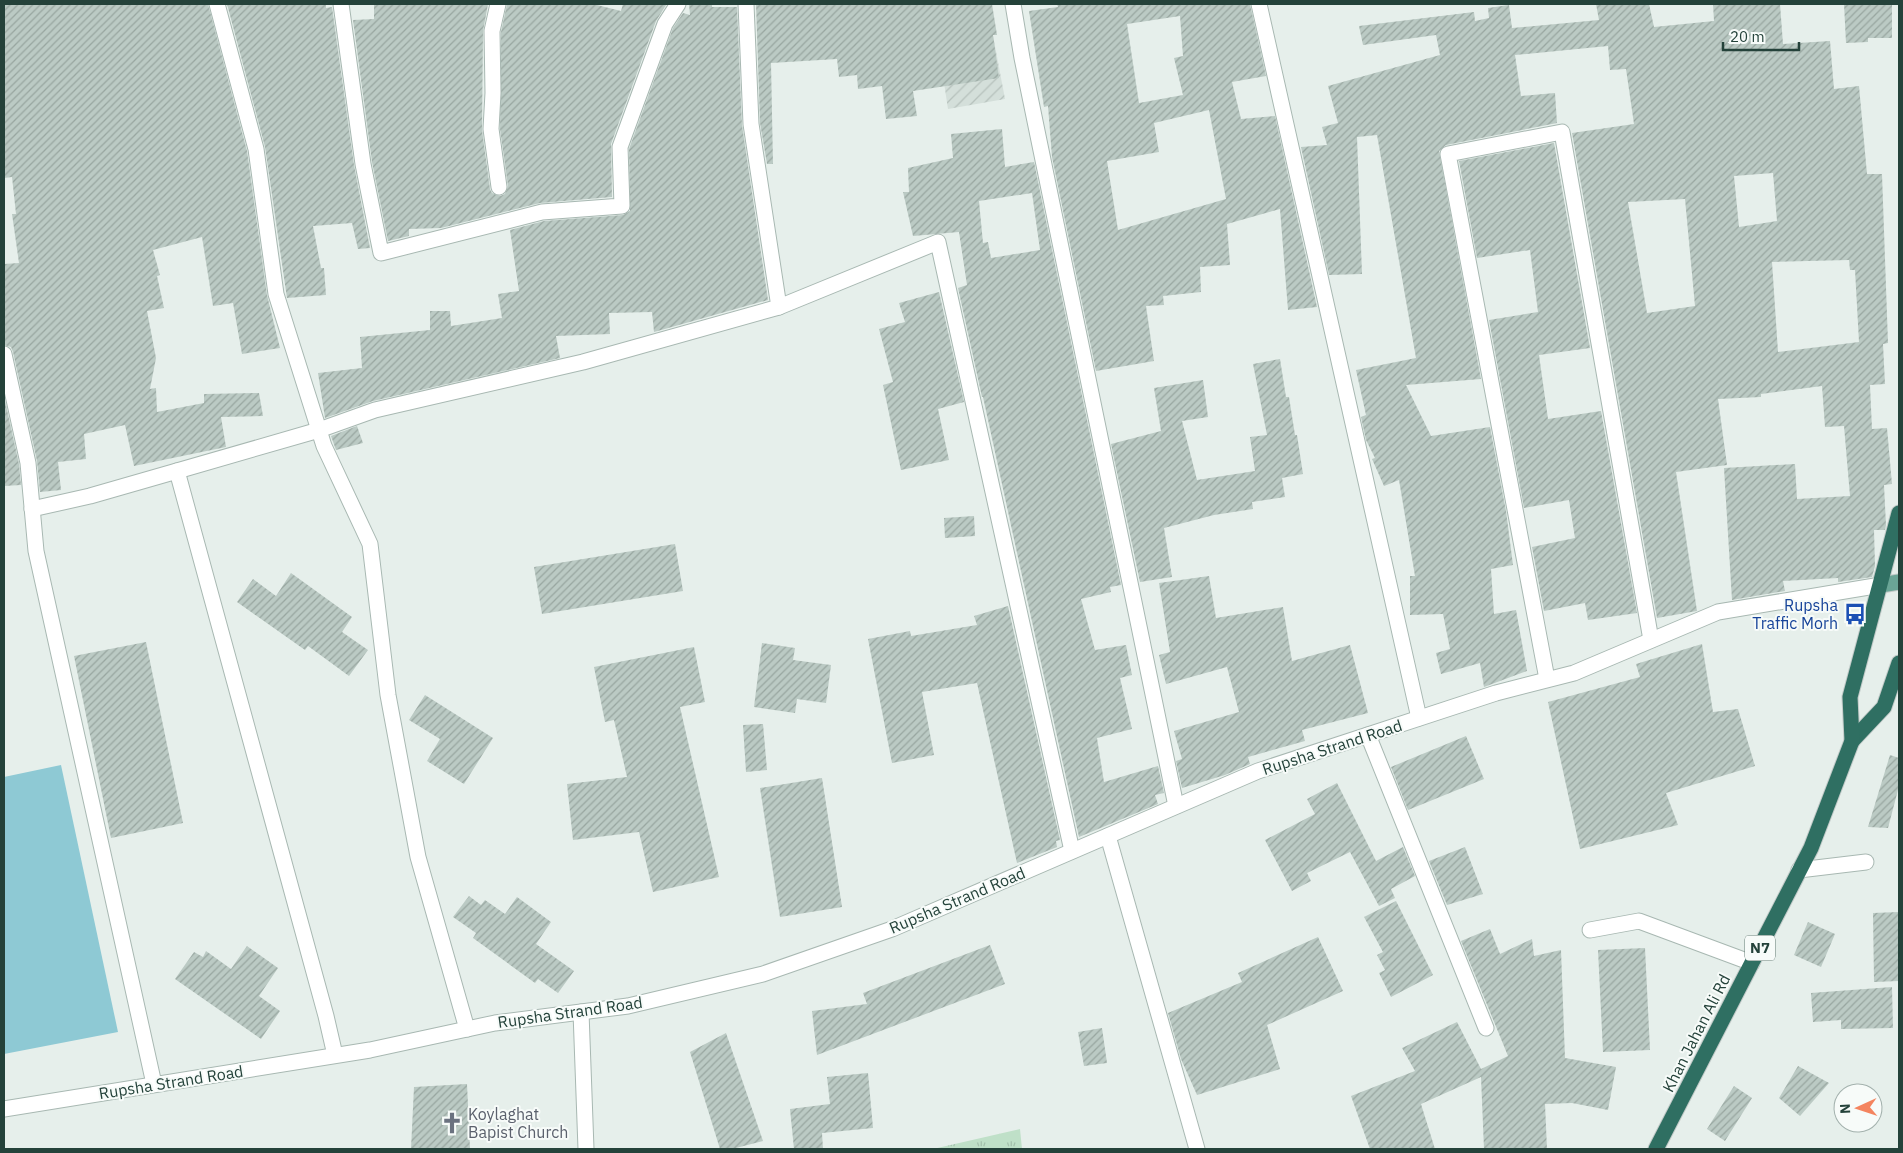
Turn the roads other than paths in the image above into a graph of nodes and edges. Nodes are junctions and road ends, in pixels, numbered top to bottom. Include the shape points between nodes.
1 (217, 4) edge
2 (341, 4) edge
3 (498, 4) edge
4 (678, 4) edge
5 (746, 4) edge
6 (1013, 4) edge
7 (1259, 4) edge
8 (499, 186) dead end
9 (780, 307) junction
10 (4, 354) edge
11 (319, 430) junction
12 (178, 471) junction
13 (32, 509) junction
14 (1899, 516) edge
15 (1899, 582) edge
16 (1881, 586) junction
17 (1651, 640) junction
18 (1899, 663) edge
19 (1547, 679) junction
20 (1419, 718) junction
21 (1368, 735) junction
22 (1852, 740) junction
23 (1176, 806) junction
24 (1108, 836) junction
25 (1072, 851) junction
26 (1866, 862) dead end
27 (1800, 870) junction
28 (1590, 930) dead end
29 (1752, 963) junction
30 (581, 1012) junction
31 (1486, 1028) dead end
32 (467, 1029) junction
33 (335, 1055) junction
34 (154, 1084) junction
35 (4, 1109) edge
36 (586, 1149) edge
37 (1198, 1149) edge
38 (1656, 1149) edge

1 - 11 street via 256,149 276,294
2 - 4 street via 363,164 381,253 542,212 622,206 620,147 665,24
3 - 8 street via 492,31 494,93 491,128
5 - 9 street via 751,124
6 - 23 street
7 - 20 street
9 - 11 street via 583,362 375,410
9 - 25 street via 938,242
10 - 13 street via 28,463
11 - 12 street
11 - 32 street via 370,544 388,695 418,857
12 - 13 street
12 - 33 street
13 - 34 street via 36,550
14 - 16 highway, N7
15 - 16 main road
16 - 17 street, Rupsha Strand Road via 1718,612
16 - 22 highway, Khan Jahan Ali Rd / N7 via 1850,697
17 - 19 street, Rupsha Strand Road via 1574,672
17 - 19 street via 1562,132 1448,154
18 - 22 highway, Khan Jahan Ali Rd / N7 via 1884,706
19 - 20 street, Rupsha Strand Road
20 - 21 street, Rupsha Strand Road
21 - 23 street, Rupsha Strand Road via 1258,770
21 - 31 street
22 - 27 highway, Khan Jahan Ali Rd / N7
23 - 24 street, Rupsha Strand Road
24 - 25 street, Rupsha Strand Road
24 - 37 street
25 - 30 street, Rupsha Strand Road via 892,929 763,974 628,1006
26 - 27 street
27 - 29 highway, Khan Jahan Ali Rd / N7
28 - 29 street via 1639,921
29 - 38 highway, Khan Jahan Ali Rd / N7
30 - 32 street, Rupsha Strand Road
30 - 36 street
32 - 33 street, Rupsha Strand Road
33 - 34 street, Rupsha Strand Road
34 - 35 street, Rupsha Strand Road

